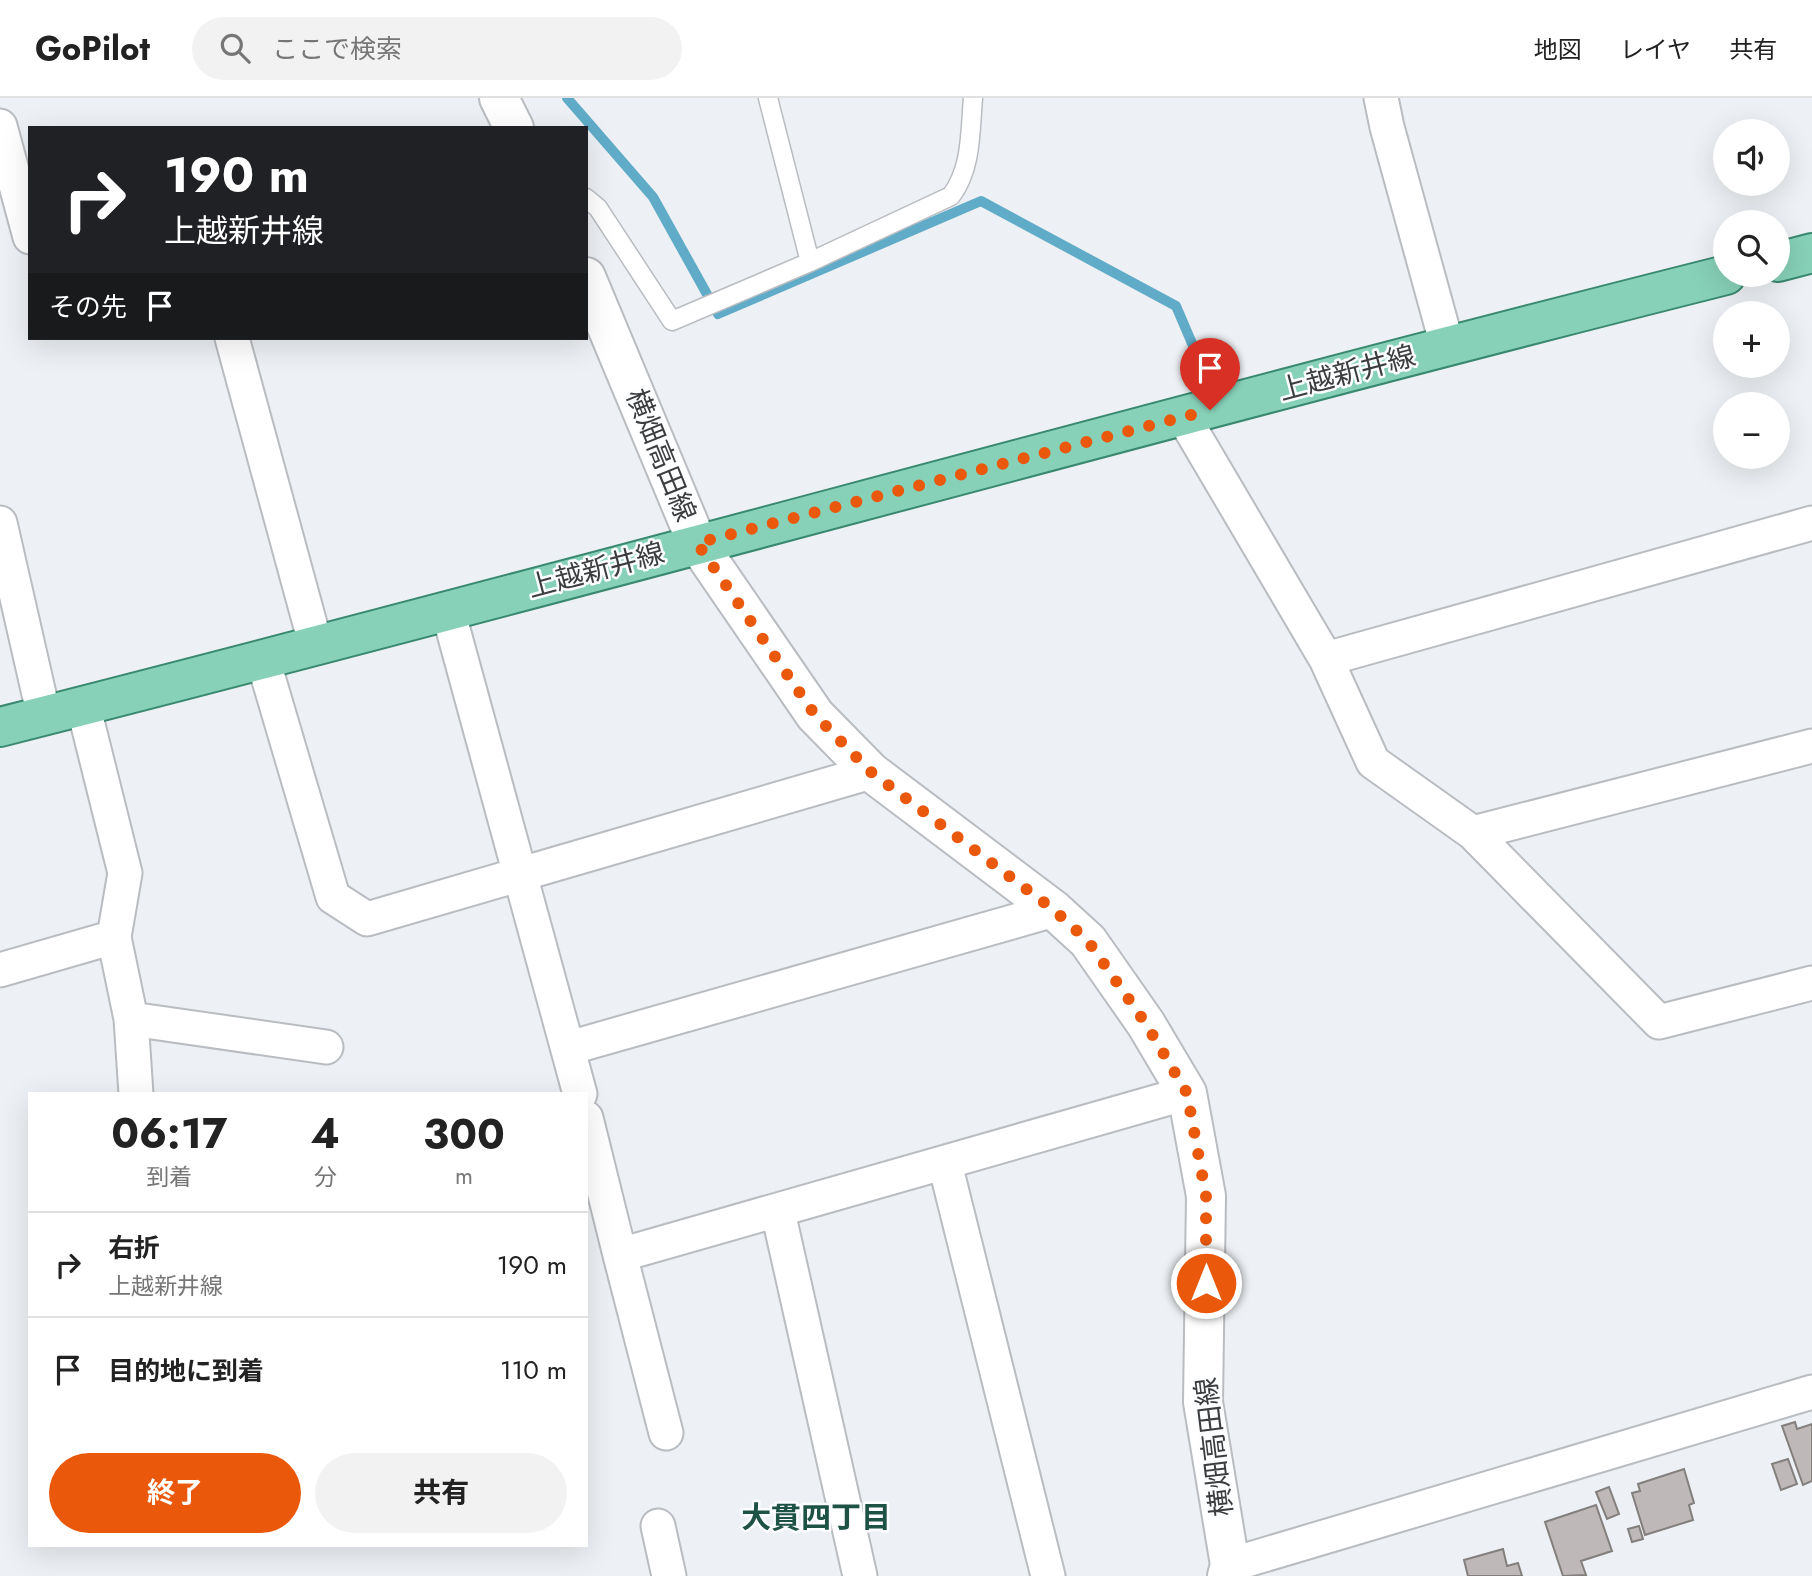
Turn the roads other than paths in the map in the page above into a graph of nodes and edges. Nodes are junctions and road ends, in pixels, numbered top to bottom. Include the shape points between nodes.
1 (499, 98) edge
2 (768, 98) edge
3 (972, 98) edge
4 (1381, 98) edge
5 (0, 126) edge
6 (513, 126) edge
7 (588, 200) edge
8 (28, 230) edge
9 (1812, 253) edge
10 (1790, 258) edge
11 (810, 262) junction
12 (1713, 278) edge
13 (588, 282) edge
14 (233, 340) edge
15 (1447, 345) junction
16 (1184, 418) junction
17 (0, 523) edge
18 (1812, 523) edge
19 (697, 543) junction
20 (448, 611) junction
21 (316, 646) junction
22 (1326, 659) junction
23 (263, 660) junction
24 (83, 705) junction
25 (44, 716) junction
26 (0, 727) edge
27 (1812, 746) edge
28 (871, 772) junction
29 (1473, 833) junction
30 (521, 875) junction
31 (1054, 910) junction
32 (114, 937) junction
33 (0, 970) edge
34 (1812, 983) edge
35 (131, 1019) junction
36 (326, 1047) dead end
37 (569, 1048) junction
38 (136, 1092) edge
39 (580, 1092) edge
40 (1187, 1093) junction
41 (588, 1126) edge
42 (945, 1164) junction
43 (778, 1212) junction
44 (620, 1255) junction
45 (1812, 1392) edge
46 (666, 1433) dead end
47 (657, 1527) dead end
48 (1229, 1571) edge
49 (669, 1576) edge
50 (860, 1576) edge
51 (1048, 1576) edge

1 - 6 main road
2 - 11 lane
3 - 11 lane via 967,162 962,182 951,196
4 - 15 street
5 - 8 street
7 - 11 lane via 672,321
9 - 10 main road
12 - 15 main road, 上越新井線
13 - 19 main road, 横畑高田線
14 - 21 street
15 - 16 main road, 上越新井線
16 - 19 main road, 上越新井線
16 - 22 street
17 - 25 street
18 - 22 street
19 - 20 main road, 上越新井線
19 - 28 main road, 横畑高田線 via 815,715
20 - 21 main road, 上越新井線
20 - 30 street
21 - 23 main road, 上越新井線
22 - 29 street via 1373,762
23 - 24 main road, 上越新井線
23 - 30 street via 333,897 367,919
24 - 25 main road, 上越新井線
24 - 32 street via 125,873
25 - 26 main road, 上越新井線
27 - 29 street
28 - 30 street
28 - 31 main road, 横畑高田線
29 - 34 street via 1659,1023
30 - 37 street
31 - 37 street
31 - 40 main road, 横畑高田線 via 1088,941
32 - 33 street
32 - 35 street
35 - 36 street
35 - 38 street
37 - 39 street
40 - 42 street
40 - 48 main road, 横畑高田線 via 1206,1196 1203,1402
41 - 44 street
42 - 43 street
42 - 51 street
43 - 44 street
43 - 50 street
44 - 46 street
45 - 48 street
47 - 49 street

